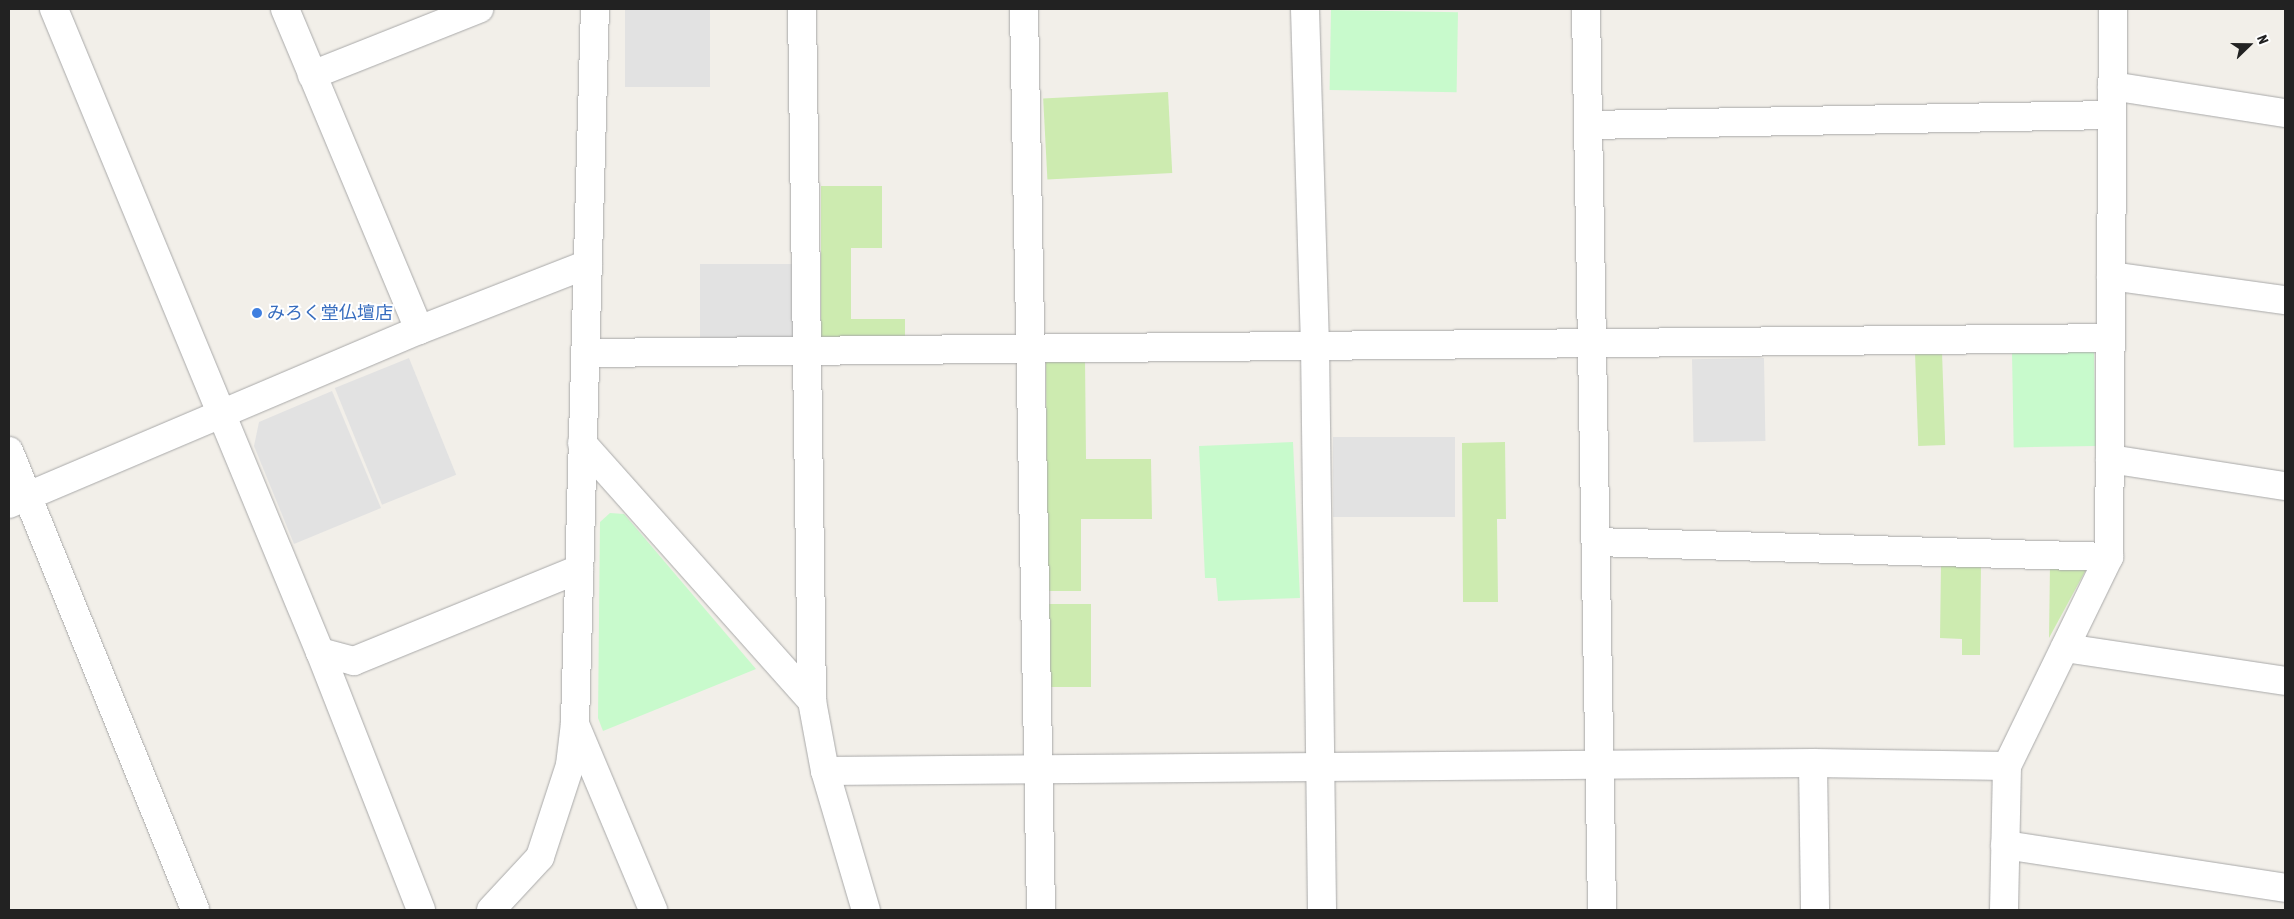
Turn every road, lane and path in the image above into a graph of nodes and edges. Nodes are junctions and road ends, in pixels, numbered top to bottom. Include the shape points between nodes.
1 (54, 9) edge
2 (285, 9) edge
3 (479, 9) edge
4 (595, 9) edge
5 (802, 9) edge
6 (1024, 9) edge
7 (1305, 9) edge
8 (1586, 9) edge
9 (2113, 9) edge
10 (312, 75) junction
11 (2112, 86) junction
12 (2285, 113) edge
13 (2112, 115) junction
14 (1589, 125) junction
15 (588, 264) junction
16 (2111, 276) junction
17 (2285, 300) edge
18 (420, 330) junction
19 (2111, 338) junction
20 (1594, 342) junction
21 (1315, 344) junction
22 (1031, 346) junction
23 (809, 350) junction
24 (585, 353) junction
25 (222, 415) junction
26 (582, 443) junction
27 (9, 452) edge
28 (2110, 459) junction
29 (2285, 486) edge
30 (18, 501) edge
31 (1596, 542) junction
32 (2110, 557) junction
33 (578, 569) junction
34 (2065, 648) junction
35 (320, 652) junction
36 (2285, 681) edge
37 (812, 701) junction
38 (575, 723) junction
39 (1813, 763) junction
40 (1600, 764) junction
41 (2007, 766) junction
42 (1320, 767) junction
43 (1040, 769) junction
44 (825, 771) junction
45 (2005, 845) junction
46 (2285, 888) edge
47 (195, 910) edge
48 (421, 910) edge
49 (491, 910) edge
50 (654, 910) edge
51 (866, 910) edge
52 (1041, 910) edge
53 (1322, 910) edge
54 (1602, 910) edge
55 (1815, 910) edge
56 (2004, 910) edge

1 - 25 street
2 - 10 street
3 - 10 street
4 - 15 street
5 - 23 street
6 - 22 street
7 - 21 street
8 - 14 street
9 - 11 street
10 - 18 street
11 - 12 street
11 - 13 street
13 - 14 street
13 - 16 street
14 - 20 street
15 - 18 street
15 - 24 street
16 - 17 street
16 - 19 street
18 - 25 street
19 - 20 street
19 - 28 street
20 - 21 street
20 - 31 street
21 - 22 street
21 - 42 street
22 - 23 street
22 - 43 street
23 - 24 street
23 - 37 street
24 - 26 street
25 - 30 street
25 - 35 street
26 - 33 street
26 - 37 street
27 - 30 street
28 - 29 street
28 - 32 street
30 - 47 street
31 - 32 street
31 - 40 street
32 - 34 street
33 - 35 street via 354,662
33 - 38 street
34 - 36 street
34 - 41 street
35 - 48 street
37 - 44 street
38 - 49 street via 570,765 540,857
38 - 50 street
39 - 40 street
39 - 41 street
39 - 55 street
40 - 42 street
40 - 54 street
41 - 45 street
42 - 43 street
42 - 53 street
43 - 44 street
43 - 52 street
44 - 51 street
45 - 46 street
45 - 56 street

